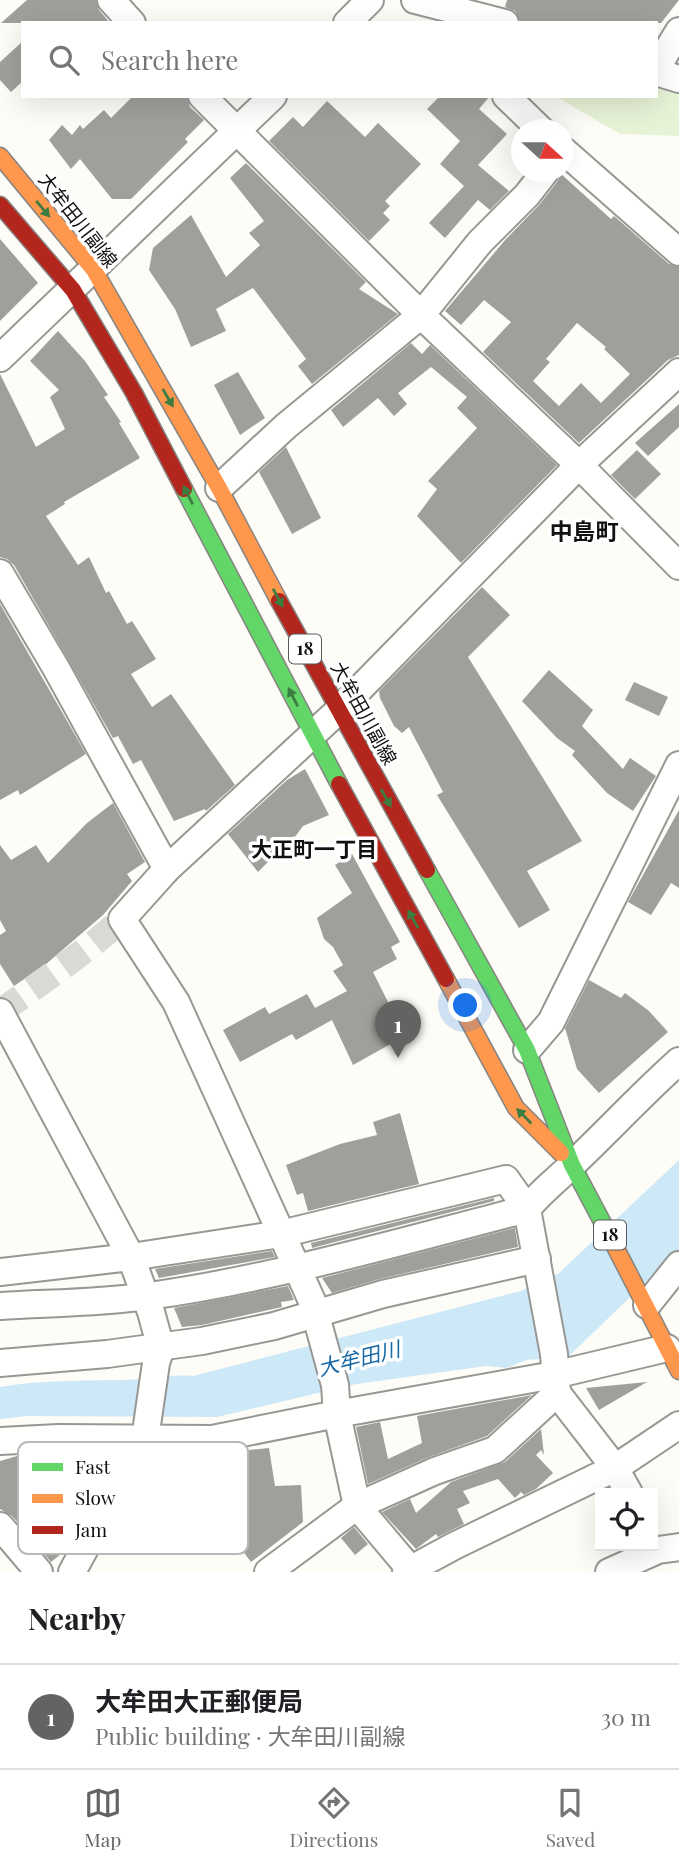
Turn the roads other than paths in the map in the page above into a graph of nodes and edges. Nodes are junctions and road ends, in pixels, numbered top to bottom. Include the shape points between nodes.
1 (111, 0) edge
2 (370, 0) edge
3 (405, 0) edge
4 (415, 0) edge
5 (497, 14) edge
6 (130, 21) edge
7 (349, 21) edge
8 (427, 21) edge
9 (679, 31) edge
10 (658, 68) edge
11 (658, 72) edge
12 (679, 79) edge
13 (204, 98) edge
14 (271, 98) edge
15 (508, 98) edge
16 (530, 119) edge
17 (238, 131) junction
18 (0, 156) edge
19 (574, 160) edge
20 (537, 182) edge
21 (0, 205) edge
22 (679, 252) edge
23 (94, 270) junction
24 (73, 290) junction
25 (422, 315) junction
26 (0, 358) edge
27 (679, 372) edge
28 (579, 465) junction
29 (219, 488) junction
30 (679, 566) edge
31 (0, 572) edge
32 (338, 711) junction
33 (312, 735) junction
34 (679, 765) edge
35 (167, 869) junction
36 (0, 1012) edge
37 (527, 1050) junction
38 (679, 1061) edge
39 (572, 1165) junction
40 (527, 1209) junction
41 (281, 1234) junction
42 (131, 1257) junction
43 (537, 1259) junction
44 (679, 1265) edge
45 (297, 1269) junction
46 (0, 1272) edge
47 (145, 1296) junction
48 (647, 1305) junction
49 (0, 1306) edge
50 (318, 1321) junction
51 (158, 1355) junction
52 (673, 1360) edge
53 (0, 1363) edge
54 (555, 1374) junction
55 (337, 1414) junction
56 (679, 1424) edge
57 (146, 1430) junction
58 (0, 1441) edge
59 (140, 1442) edge
60 (615, 1468) junction
61 (626, 1488) edge
62 (357, 1506) junction
63 (0, 1526) edge
64 (663, 1545) edge
65 (18, 1548) edge
66 (23, 1554) edge
67 (81, 1554) edge
68 (408, 1570) edge
69 (38, 1572) edge
70 (72, 1572) edge
71 (268, 1572) edge
72 (609, 1572) edge

1 - 6 street
2 - 7 street
3 - 8 street
4 - 5 street
9 - 10 street
11 - 12 street
13 - 17 street
14 - 17 street
15 - 16 street
17 - 23 street
17 - 25 street
18 -> 23 main road, 大牟田川副線 / 18
19 - 22 street
20 - 25 street via 480,242
21 - 24 main road, 大牟田川副線 / 18
23 - 24 street
23 -> 29 main road, 大牟田川副線 / 18
24 - 26 street
33 -> 24 main road, 大牟田川副線 / 18 via 134,393
25 - 28 street
25 - 29 street via 286,426
27 - 28 street
28 - 30 street
28 - 32 street
29 -> 32 main road, 大牟田川副線 / 18
31 - 35 street
32 - 33 street
32 -> 37 main road, 大牟田川副線 / 18
33 - 35 street
39 -> 33 main road, 大牟田川副線 / 18 via 516,1108
34 - 37 street via 551,1022
35 - 41 street via 122,919 176,1002
36 - 42 street
37 - 39 main road, 大牟田川副線 / 18
38 - 39 street
39 - 40 street
39 - 48 main road, 大牟田川副線 / 18
40 - 41 street via 506,1179
40 - 43 street
40 - 45 street
41 - 42 street
41 - 45 street
42 - 46 street
42 - 47 street
43 - 50 street via 383,1294
43 - 54 street
44 - 48 street
45 - 47 street
45 - 50 street
47 - 49 street
47 - 51 street
48 - 52 main road, 大牟田川副線 / 18
50 - 51 street via 274,1326
50 - 55 street via 335,1385
51 - 53 street
51 - 57 street
52 - 54 street
54 - 55 street
54 - 60 street
54 - 62 street via 495,1450
55 - 57 street via 212,1439
55 - 62 street
56 - 60 street
57 - 58 street
57 - 59 street
60 - 61 street
60 - 68 street
62 - 68 street
62 - 71 street
63 - 65 street
64 - 72 street
66 - 69 street
67 - 70 street

